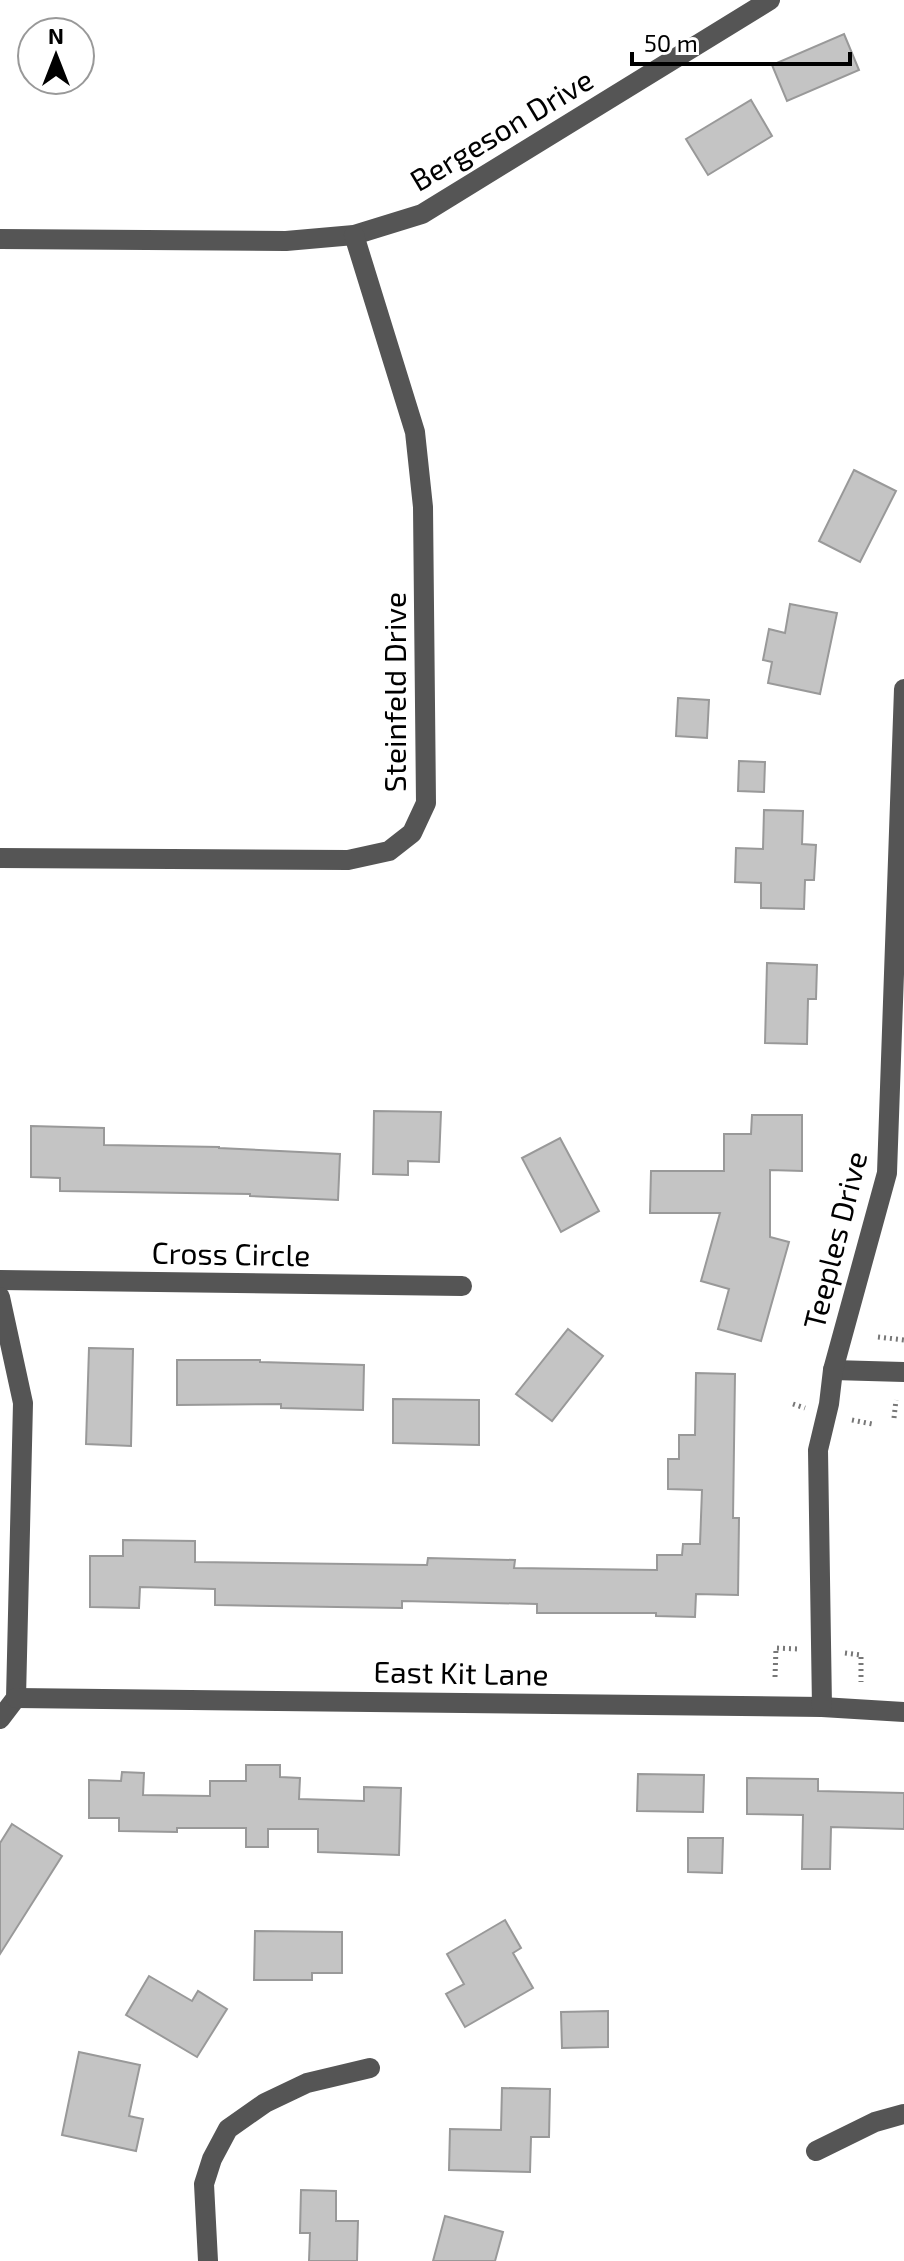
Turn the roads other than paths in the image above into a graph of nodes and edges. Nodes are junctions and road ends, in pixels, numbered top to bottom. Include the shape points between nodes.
1 (770, 0) edge
2 (354, 235) junction
3 (0, 239) edge
4 (904, 689) edge
5 (0, 858) edge
6 (0, 1280) edge
7 (462, 1286) dead end
8 (0, 1297) edge
9 (833, 1370) junction
10 (904, 1372) edge
11 (16, 1698) junction
12 (822, 1707) junction
13 (904, 1712) edge
14 (0, 1719) edge
15 (370, 2068) dead end
16 (904, 2114) edge
17 (816, 2151) dead end
18 (208, 2261) edge

1 - 2 street, Bergeson Drive via 422,214
2 - 3 street, Bergeson Drive via 286,241
2 - 5 street, Steinfeld Drive via 415,432 423,507 426,803 412,833 389,851 348,860
4 - 9 street, Teeples Drive via 887,1173
6 - 7 street, Cross Circle
8 - 11 street via 23,1403
9 - 10 street
9 - 12 street, Teeples Drive via 818,1450
11 - 12 street, East Kit Lane
11 - 14 street
12 - 13 street, East Kit Lane
15 - 18 street via 307,2083 228,2129 204,2184
16 - 17 street

